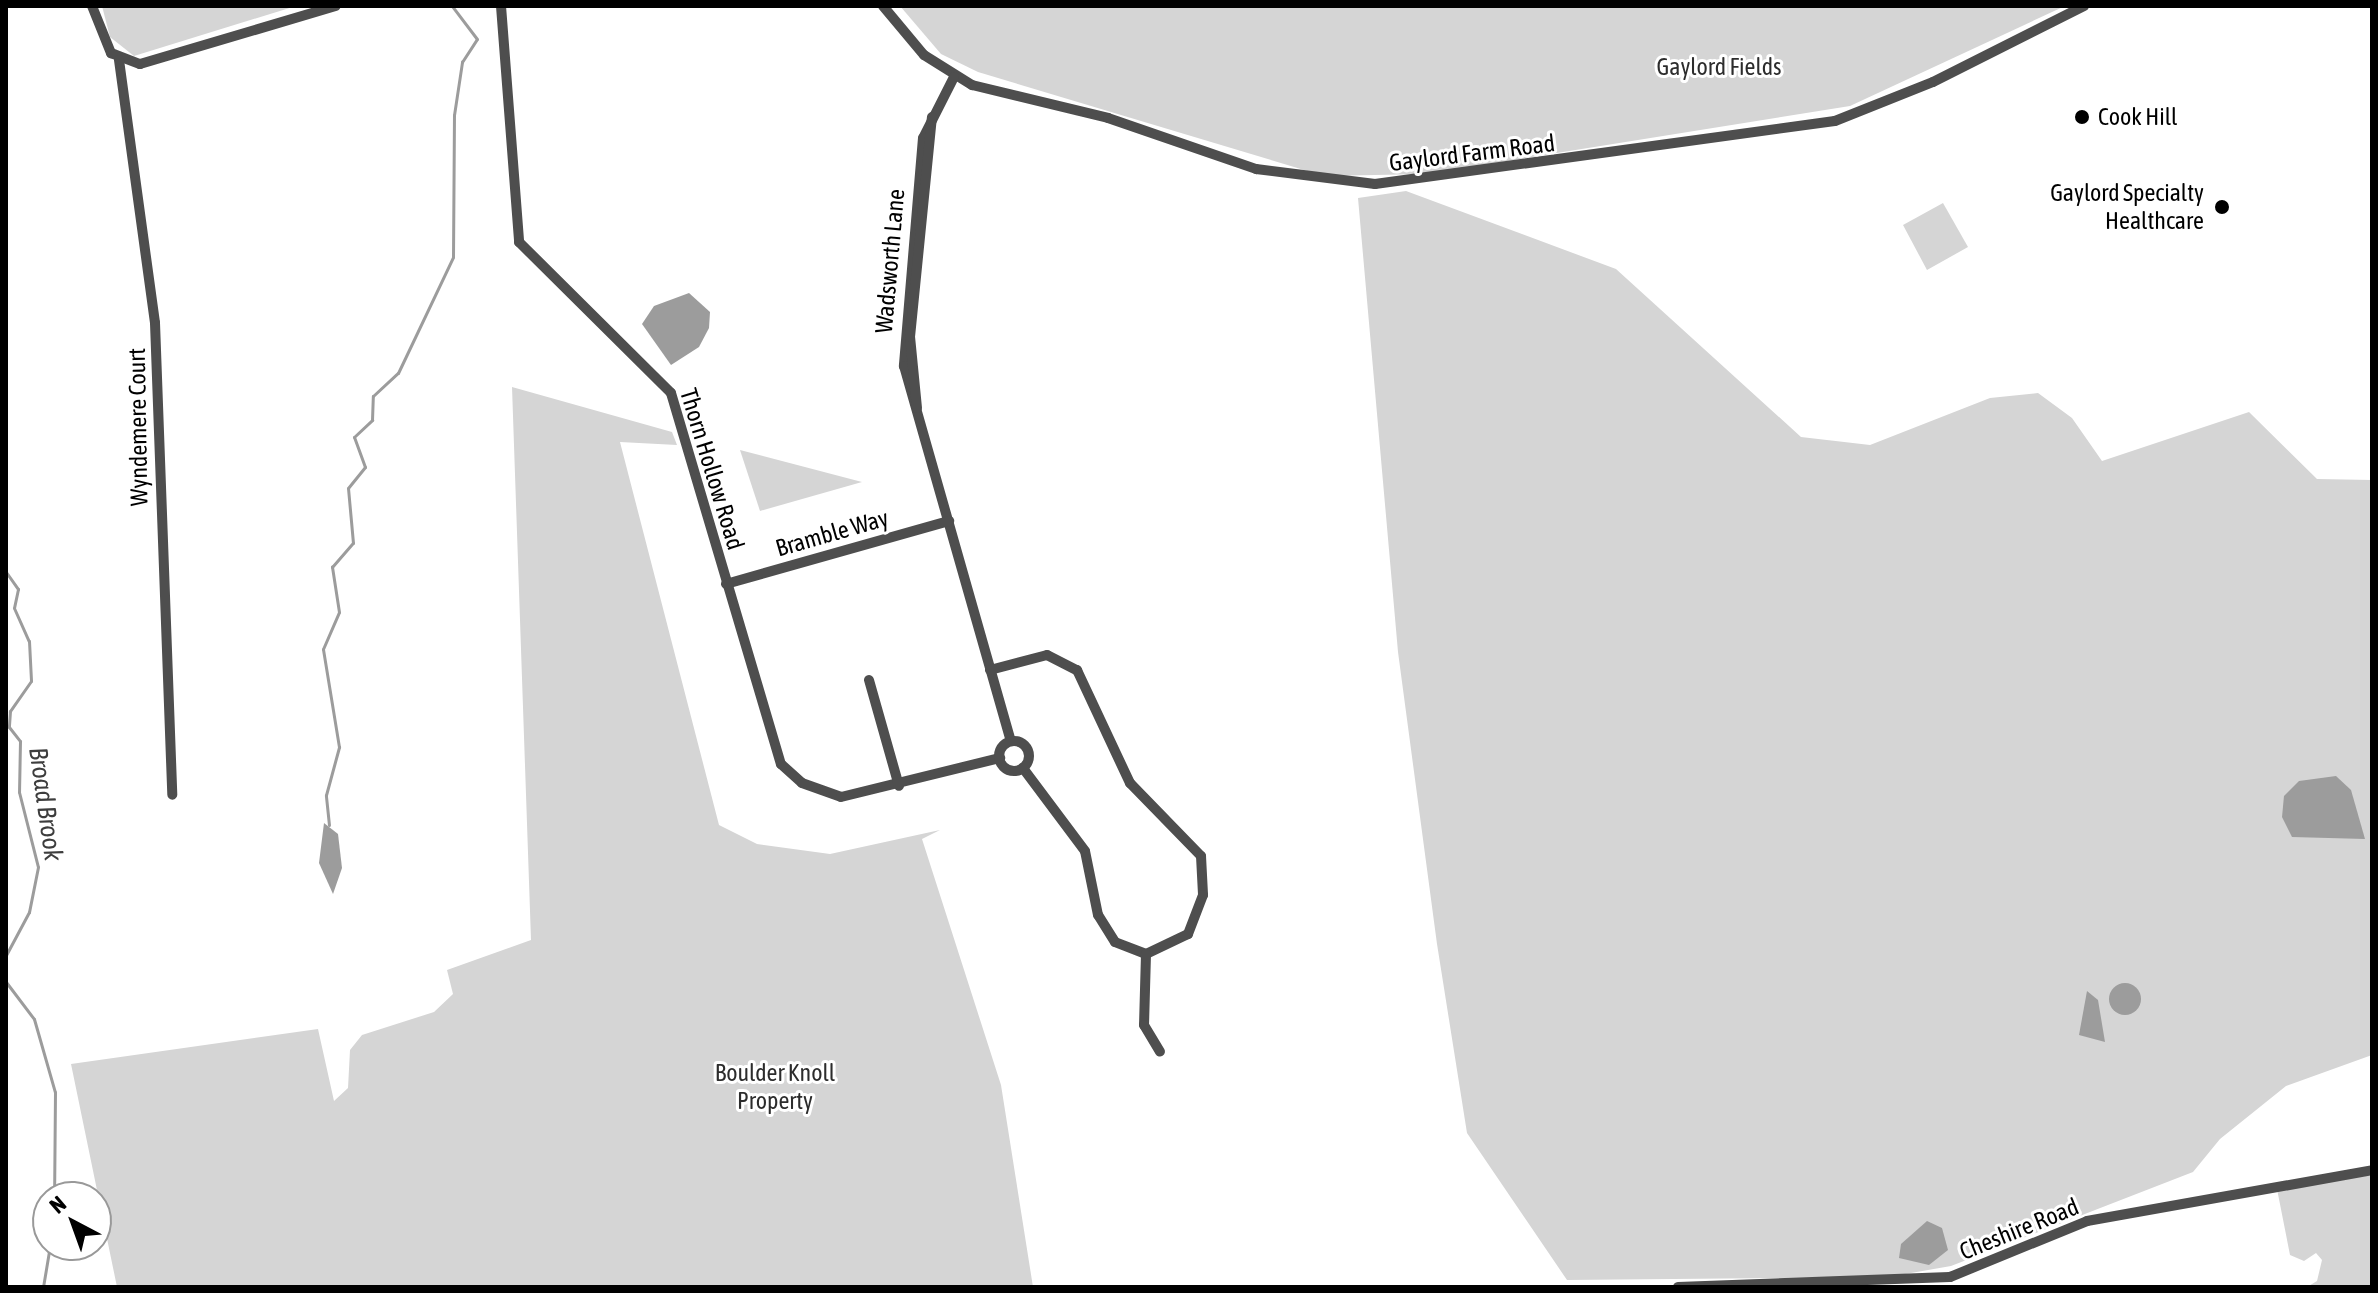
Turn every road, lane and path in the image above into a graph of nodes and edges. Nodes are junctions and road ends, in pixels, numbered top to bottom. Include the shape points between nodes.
1 (92, 6) edge
2 (336, 6) edge
3 (501, 6) edge
4 (883, 6) edge
5 (2084, 6) edge
6 (119, 60) junction
7 (954, 77) junction
8 (949, 521) junction
9 (726, 584) junction
10 (990, 670) junction
11 (869, 680) dead end
12 (1011, 741) junction
13 (1000, 758) junction
14 (1023, 768) junction
15 (899, 786) junction
16 (172, 795) dead end
17 (1146, 954) junction
18 (1160, 1052) dead end
19 (2372, 1170) edge
20 (1928, 1284) edge
21 (1678, 1287) edge

1 - 6 street via 104,43
2 - 6 street via 158,60
3 - 9 street, Thorn Hollow Road via 519,242 671,393
4 - 7 street, Gaylord Farm Road via 911,44
5 - 7 street, Gaylord Farm Road via 1920,88 1835,121 1405,183 1269,172
6 - 16 street, Wyndemere Court via 155,323
7 - 8 street, Wadsworth Lane via 921,149 902,339
8 - 9 street, Bramble Way
8 - 10 street, Wadsworth Lane
9 - 15 street, Thorn Hollow Road via 781,764 832,796
10 - 12 street, Wadsworth Lane
10 - 17 street via 1047,655 1069,663 1130,783 1198,848 1205,880 1195,924 1180,942
11 - 15 street
12 - 13 street
12 - 14 street, Wadsworth Lane via 1027,748
13 - 14 street via 1009,770
13 - 15 street, Thorn Hollow Road
14 - 17 street via 1085,851 1102,925 1115,942
17 - 18 street via 1144,1025
19 - 20 street, Cheshire Road via 2087,1221 1971,1272
20 - 21 street, Cheshire Road via 1750,1279

